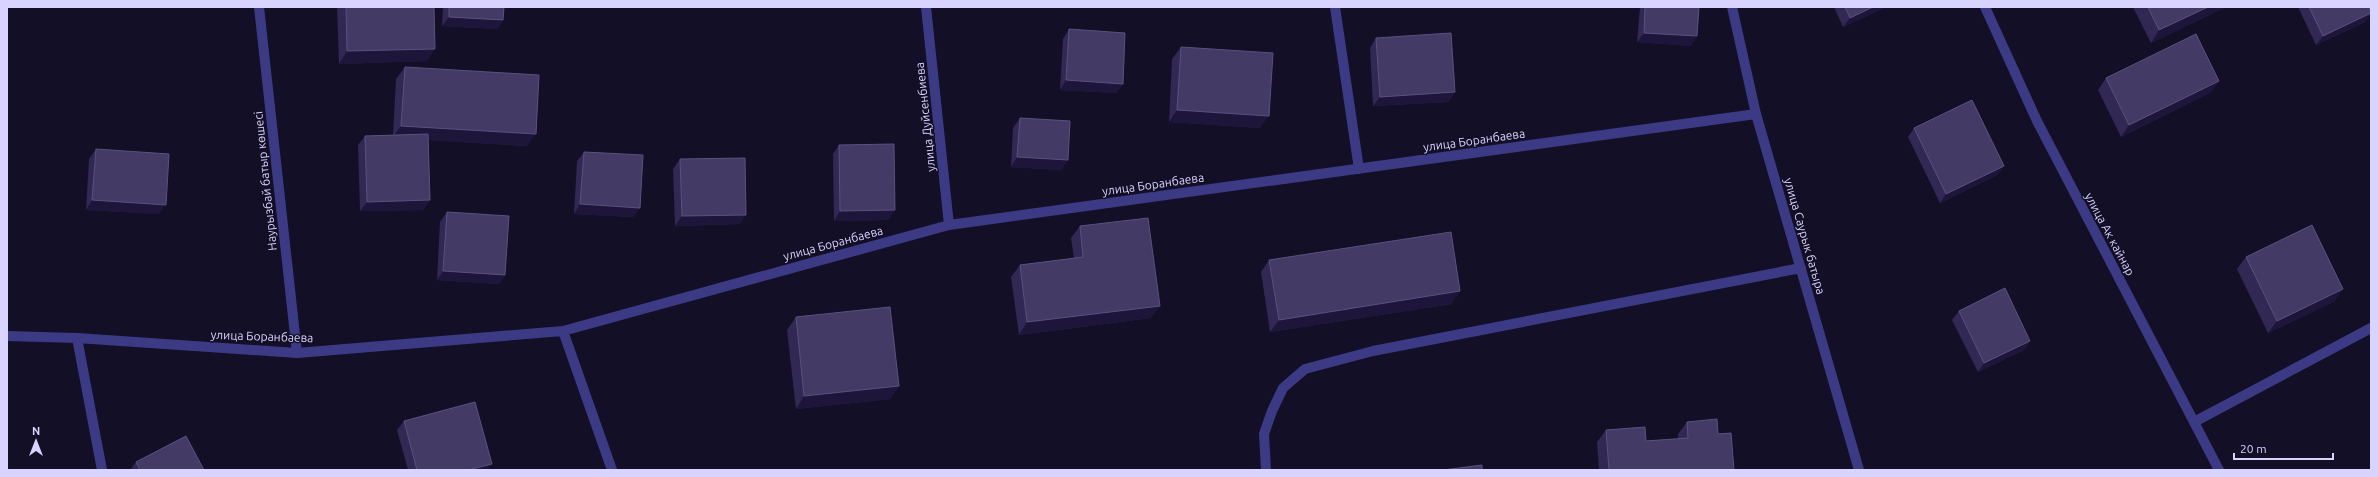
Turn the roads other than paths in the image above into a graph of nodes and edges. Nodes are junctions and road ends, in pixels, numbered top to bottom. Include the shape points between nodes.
1 (259, 7) edge
2 (926, 7) edge
3 (1335, 7) edge
4 (1732, 7) edge
5 (1985, 7) edge
6 (1756, 114) junction
7 (1359, 169) junction
8 (949, 225) junction
9 (1800, 268) junction
10 (2371, 328) edge
11 (563, 331) junction
12 (7, 336) edge
13 (77, 338) junction
14 (297, 353) junction
15 (2194, 422) junction
16 (102, 470) edge
17 (612, 470) edge
18 (1266, 470) edge
19 (1859, 470) edge
20 (2219, 470) edge

1 - 14 street, Наурызбай батыр көшесі
2 - 8 street, улица Дуйсенбиева
3 - 7 street
4 - 6 street, улица Саурык батыра
5 - 15 street, улица Ак кайнар via 2037,121
6 - 7 street, улица Боранбаева
6 - 9 street, улица Саурык батыра
7 - 8 street, улица Боранбаева
8 - 11 street, улица Боранбаева
9 - 18 street via 1373,351 1305,369 1283,388 1272,411 1264,434
9 - 19 street, улица Саурык батыра
10 - 15 street
11 - 14 street, улица Боранбаева
11 - 17 street
12 - 13 street, улица Боранбаева
13 - 14 street, улица Боранбаева
13 - 16 street
15 - 20 street, улица Ак кайнар

